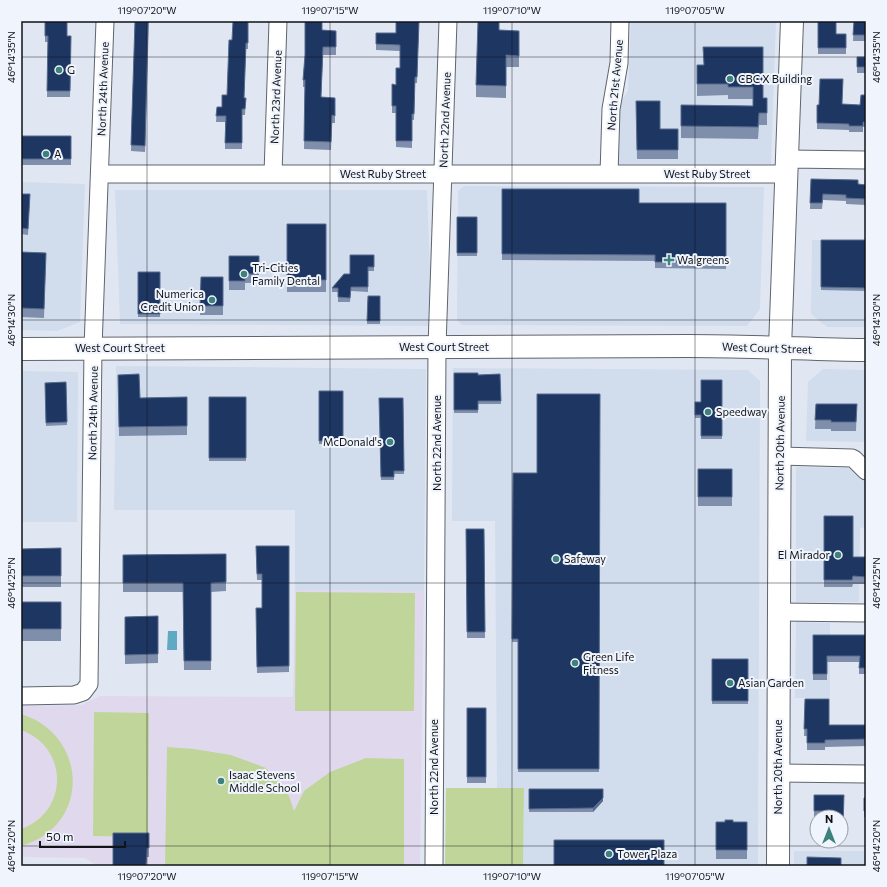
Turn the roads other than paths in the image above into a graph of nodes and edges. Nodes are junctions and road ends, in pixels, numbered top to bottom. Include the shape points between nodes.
1 (105, 21) edge
2 (278, 21) edge
3 (448, 21) edge
4 (620, 21) edge
5 (792, 21) edge
6 (866, 160) edge
7 (787, 166) junction
8 (100, 174) junction
9 (273, 174) junction
10 (443, 174) junction
11 (609, 174) junction
12 (438, 347) junction
13 (94, 348) junction
14 (780, 348) junction
15 (21, 349) edge
16 (866, 350) edge
17 (780, 456) junction
18 (866, 471) edge
19 (779, 612) junction
20 (866, 613) edge
21 (21, 696) edge
22 (778, 773) junction
23 (866, 774) edge
24 (434, 866) edge
25 (778, 866) edge

1 - 8 street, North 24th Avenue
2 - 9 street, North 23rd Avenue
3 - 10 street, North 22nd Avenue
4 - 11 street, North 21st Avenue via 619,63 611,109
5 - 7 main road, North 20th Avenue
6 - 7 street, West Ruby Street
7 - 11 street, West Ruby Street
7 - 14 main road, North 20th Avenue
8 - 9 street, West Ruby Street
8 - 13 street, North 24th Avenue
9 - 10 street, West Ruby Street
10 - 11 street, West Ruby Street
10 - 12 street, North 22nd Avenue
12 - 13 main road, West Court Street
12 - 14 main road, West Court Street
12 - 24 street, North 22nd Avenue
13 - 15 main road, West Court Street
13 - 21 street, North 24th Avenue via 89,684 83,692 69,696
14 - 16 main road, West Court Street
14 - 17 main road, North 20th Avenue
17 - 18 street via 852,458
17 - 19 main road, North 20th Avenue
19 - 20 street
19 - 22 main road, North 20th Avenue
22 - 23 street
22 - 25 main road, North 20th Avenue

